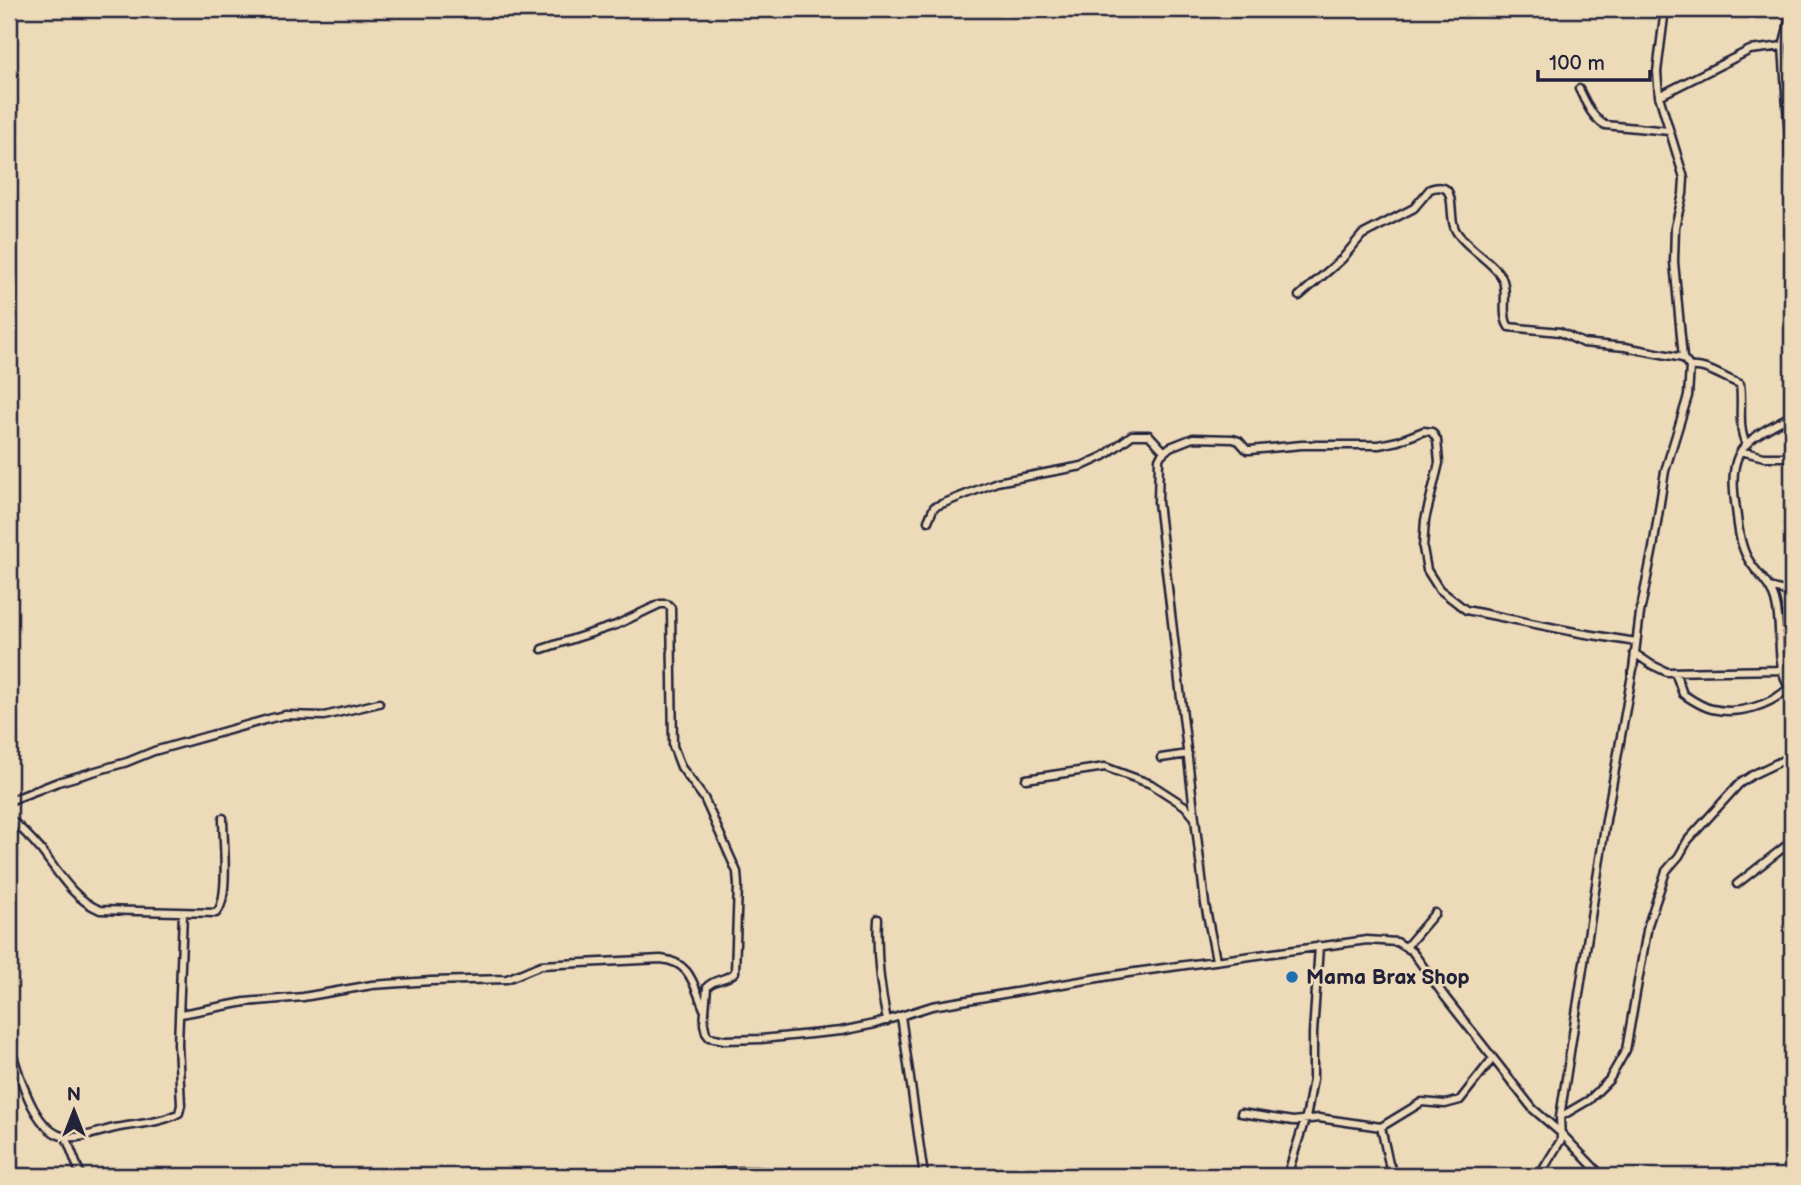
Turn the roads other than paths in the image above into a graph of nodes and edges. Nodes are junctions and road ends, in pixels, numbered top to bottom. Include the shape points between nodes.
1 (1665, 9) edge
2 (1792, 11) edge
3 (1783, 46) junction
4 (1579, 89) dead end
5 (1659, 96) junction
6 (1669, 131) junction
7 (1792, 186) edge
8 (1792, 219) edge
9 (1792, 226) edge
10 (1299, 296) dead end
11 (1683, 358) junction
12 (1690, 367) junction
13 (1792, 415) edge
14 (1746, 444) junction
15 (1741, 450) junction
16 (1164, 451) junction
17 (1792, 457) edge
18 (928, 521) dead end
19 (1769, 587) junction
20 (1792, 593) edge
21 (1636, 642) junction
22 (542, 649) dead end
23 (1634, 653) junction
24 (1782, 670) junction
25 (1675, 672) junction
26 (1791, 691) edge
27 (379, 703) dead end
28 (1188, 754) junction
29 (1792, 756) edge
30 (1161, 758) dead end
31 (1026, 779) dead end
32 (9, 801) edge
33 (9, 818) edge
34 (223, 818) dead end
35 (1196, 820) junction
36 (1792, 841) edge
37 (1737, 884) dead end
38 (1435, 913) dead end
39 (183, 914) junction
40 (878, 919) dead end
41 (1319, 946) junction
42 (1406, 947) junction
43 (1216, 960) junction
44 (705, 1010) junction
45 (181, 1014) junction
46 (901, 1016) junction
47 (887, 1021) junction
48 (9, 1043) edge
49 (1493, 1058) junction
50 (1241, 1112) dead end
51 (1560, 1117) junction
52 (1305, 1119) junction
53 (1381, 1126) junction
54 (1562, 1134) junction
55 (66, 1138) junction
56 (1397, 1174) edge
57 (81, 1176) edge
58 (684, 1176) edge
59 (792, 1176) edge
60 (924, 1176) edge
61 (1287, 1176) edge
62 (1539, 1176) edge
63 (1602, 1176) edge

1 - 5 street via 1657,72
2 - 3 street
3 - 5 street via 1751,50
3 - 7 street
4 - 6 street via 1605,125
5 - 6 street
6 - 11 street via 1684,178 1675,227
8 - 9 street
10 - 11 street via 1342,259 1362,234 1414,208 1430,189 1443,188 1452,197 1454,229 1501,275 1509,327 1560,332 1583,343
11 - 12 street
12 - 14 street via 1707,368 1740,384
12 - 21 street via 1688,396 1665,471
13 - 14 street
14 - 15 street
15 - 17 street via 1764,457
15 - 19 street via 1733,467 1732,487 1740,539 1746,557
16 - 18 street via 1149,435 1132,435 1082,466 997,482 934,507
16 - 21 street via 1193,438 1233,439 1250,450 1302,444 1379,445 1432,432 1438,463 1423,548 1427,570 1439,589 1466,610
16 - 28 street via 1159,459 1157,502
19 - 20 street
19 - 24 street via 1776,602
21 - 23 street
22 - 44 street via 616,625 660,604 671,608 673,746 704,798 738,878 735,972 710,984
23 - 25 street via 1660,670
23 - 51 street
24 - 25 street
24 - 26 street
25 - 26 street via 1683,694 1712,709 1758,707
27 - 32 street via 324,716 272,718 154,751
28 - 30 street
28 - 35 street
29 - 51 street via 1739,784 1688,839 1666,871 1648,925 1626,1050 1599,1090
31 - 35 street via 1105,767 1160,789
33 - 39 street via 90,906
34 - 39 street via 221,907 216,913
35 - 43 street
36 - 37 street
38 - 42 street
39 - 45 street
40 - 47 street
41 - 42 street via 1379,939
41 - 43 street
41 - 52 street via 1313,1079
42 - 49 street
43 - 46 street via 999,993
44 - 45 street via 682,965 661,959 541,965 507,979 372,985
44 - 47 street via 706,1033 725,1040 841,1031
45 - 55 street via 179,1113
46 - 47 street
46 - 60 street
48 - 55 street via 39,1118
49 - 53 street via 1460,1100 1422,1102
49 - 54 street via 1533,1109
50 - 52 street
51 - 54 street
52 - 53 street
52 - 61 street
53 - 56 street via 1389,1164
54 - 62 street
54 - 63 street
55 - 57 street
58 - 59 street via 748,1170

